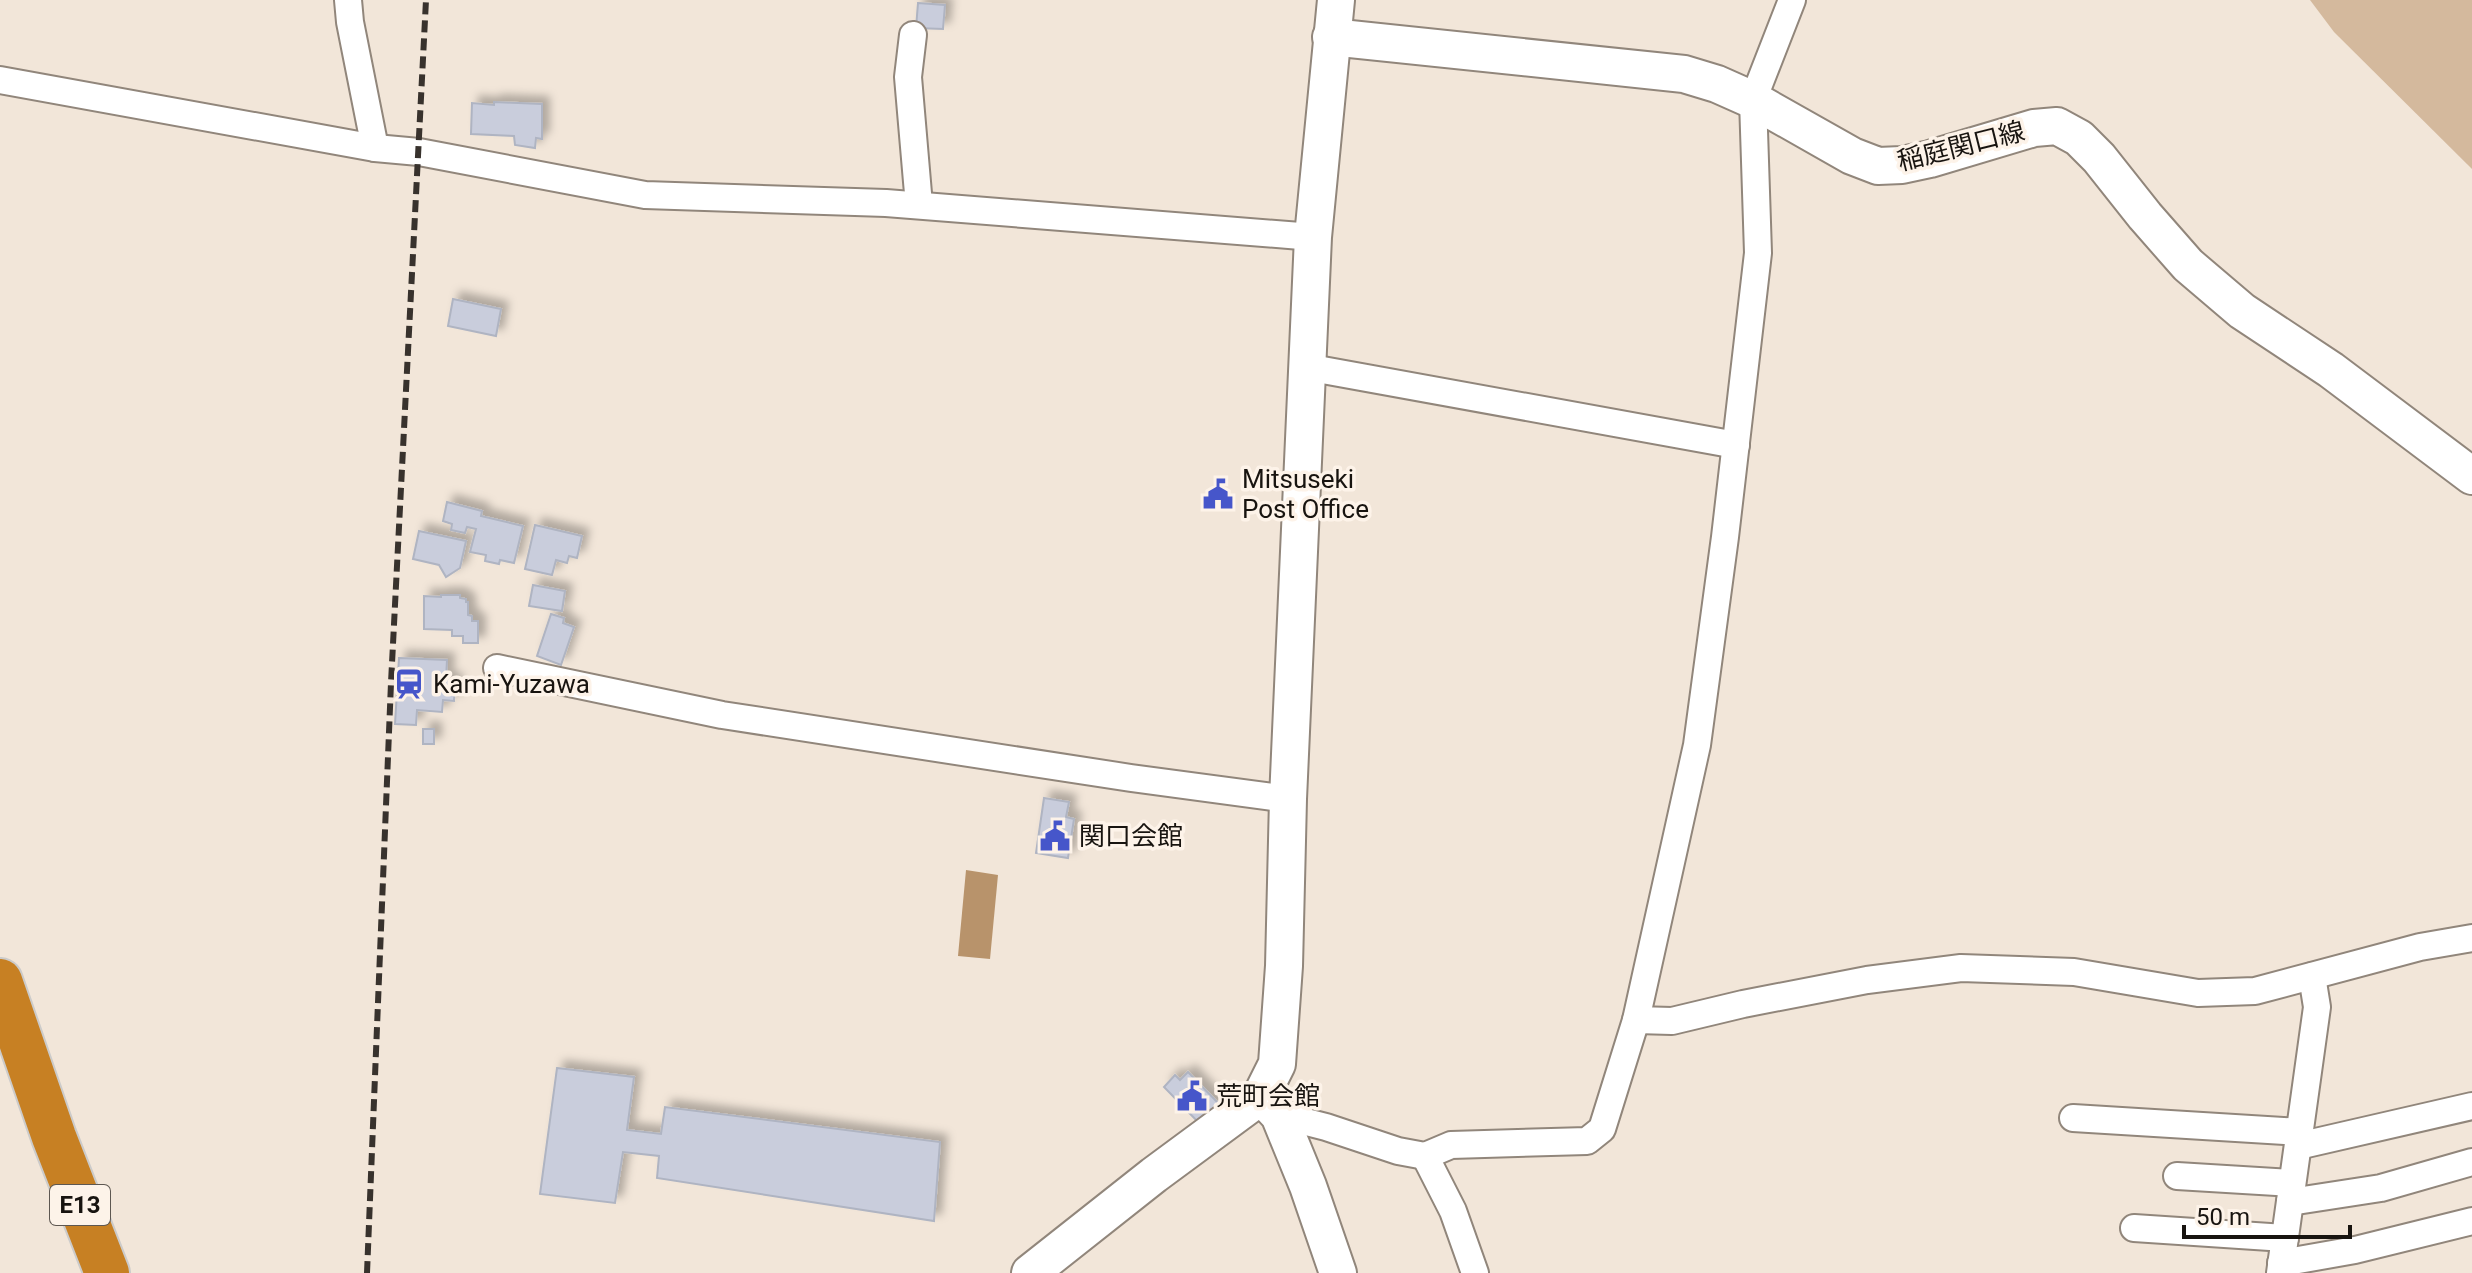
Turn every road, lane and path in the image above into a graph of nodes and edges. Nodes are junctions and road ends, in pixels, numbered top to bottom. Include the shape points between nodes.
1 (348, 0) edge
2 (1336, 0) edge
3 (1792, 0) edge
4 (913, 35) dead end
5 (1331, 37) junction
6 (0, 80) edge
7 (1753, 100) junction
8 (375, 148) junction
9 (919, 205) junction
10 (1313, 237) junction
11 (1306, 367) junction
12 (1736, 445) junction
13 (2472, 476) edge
14 (497, 668) dead end
15 (1288, 799) junction
16 (2472, 938) edge
17 (2312, 976) junction
18 (0, 981) edge
19 (0, 1014) edge
20 (1636, 1020) junction
21 (1270, 1106) junction
22 (2472, 1106) edge
23 (2073, 1118) dead end
24 (54, 1137) junction
25 (2299, 1139) junction
26 (1425, 1156) junction
27 (2472, 1162) edge
28 (2177, 1176) dead end
29 (2291, 1193) junction
30 (2472, 1221) edge
31 (2134, 1228) dead end
32 (2282, 1258) edge
33 (107, 1273) edge
34 (1030, 1273) edge
35 (1338, 1273) edge
36 (1475, 1273) edge

1 - 8 street
2 - 5 street
3 - 7 street
4 - 9 street via 908,77
5 - 7 street, 稲庭関口線 via 1684,74
5 - 10 street
6 - 8 street
7 - 12 street via 1758,253
7 - 13 street, 稲庭関口線 via 1878,166 1930,159 2057,126 2079,138 2188,265 2242,311
8 - 9 street via 645,195
9 - 10 street
10 - 11 street
11 - 12 street
11 - 15 street
12 - 20 street via 1697,745
14 - 15 street via 722,715
15 - 21 street via 1284,966
16 - 17 street
17 - 20 street via 2255,991 2198,993 2074,972 1961,968 1852,983 1672,1021
17 - 25 street via 2317,1007
18 - 24 highway, E13
19 - 24 highway
20 - 26 street via 1602,1129 1587,1141 1451,1145
21 - 26 street
21 - 34 street via 1154,1175
21 - 35 street via 1308,1186
22 - 25 street
23 - 25 street
24 - 33 highway, E13
25 - 29 street
26 - 36 street via 1453,1211
27 - 29 street via 2381,1188
28 - 29 street
29 - 32 street
30 - 32 street via 2355,1250
31 - 32 street

